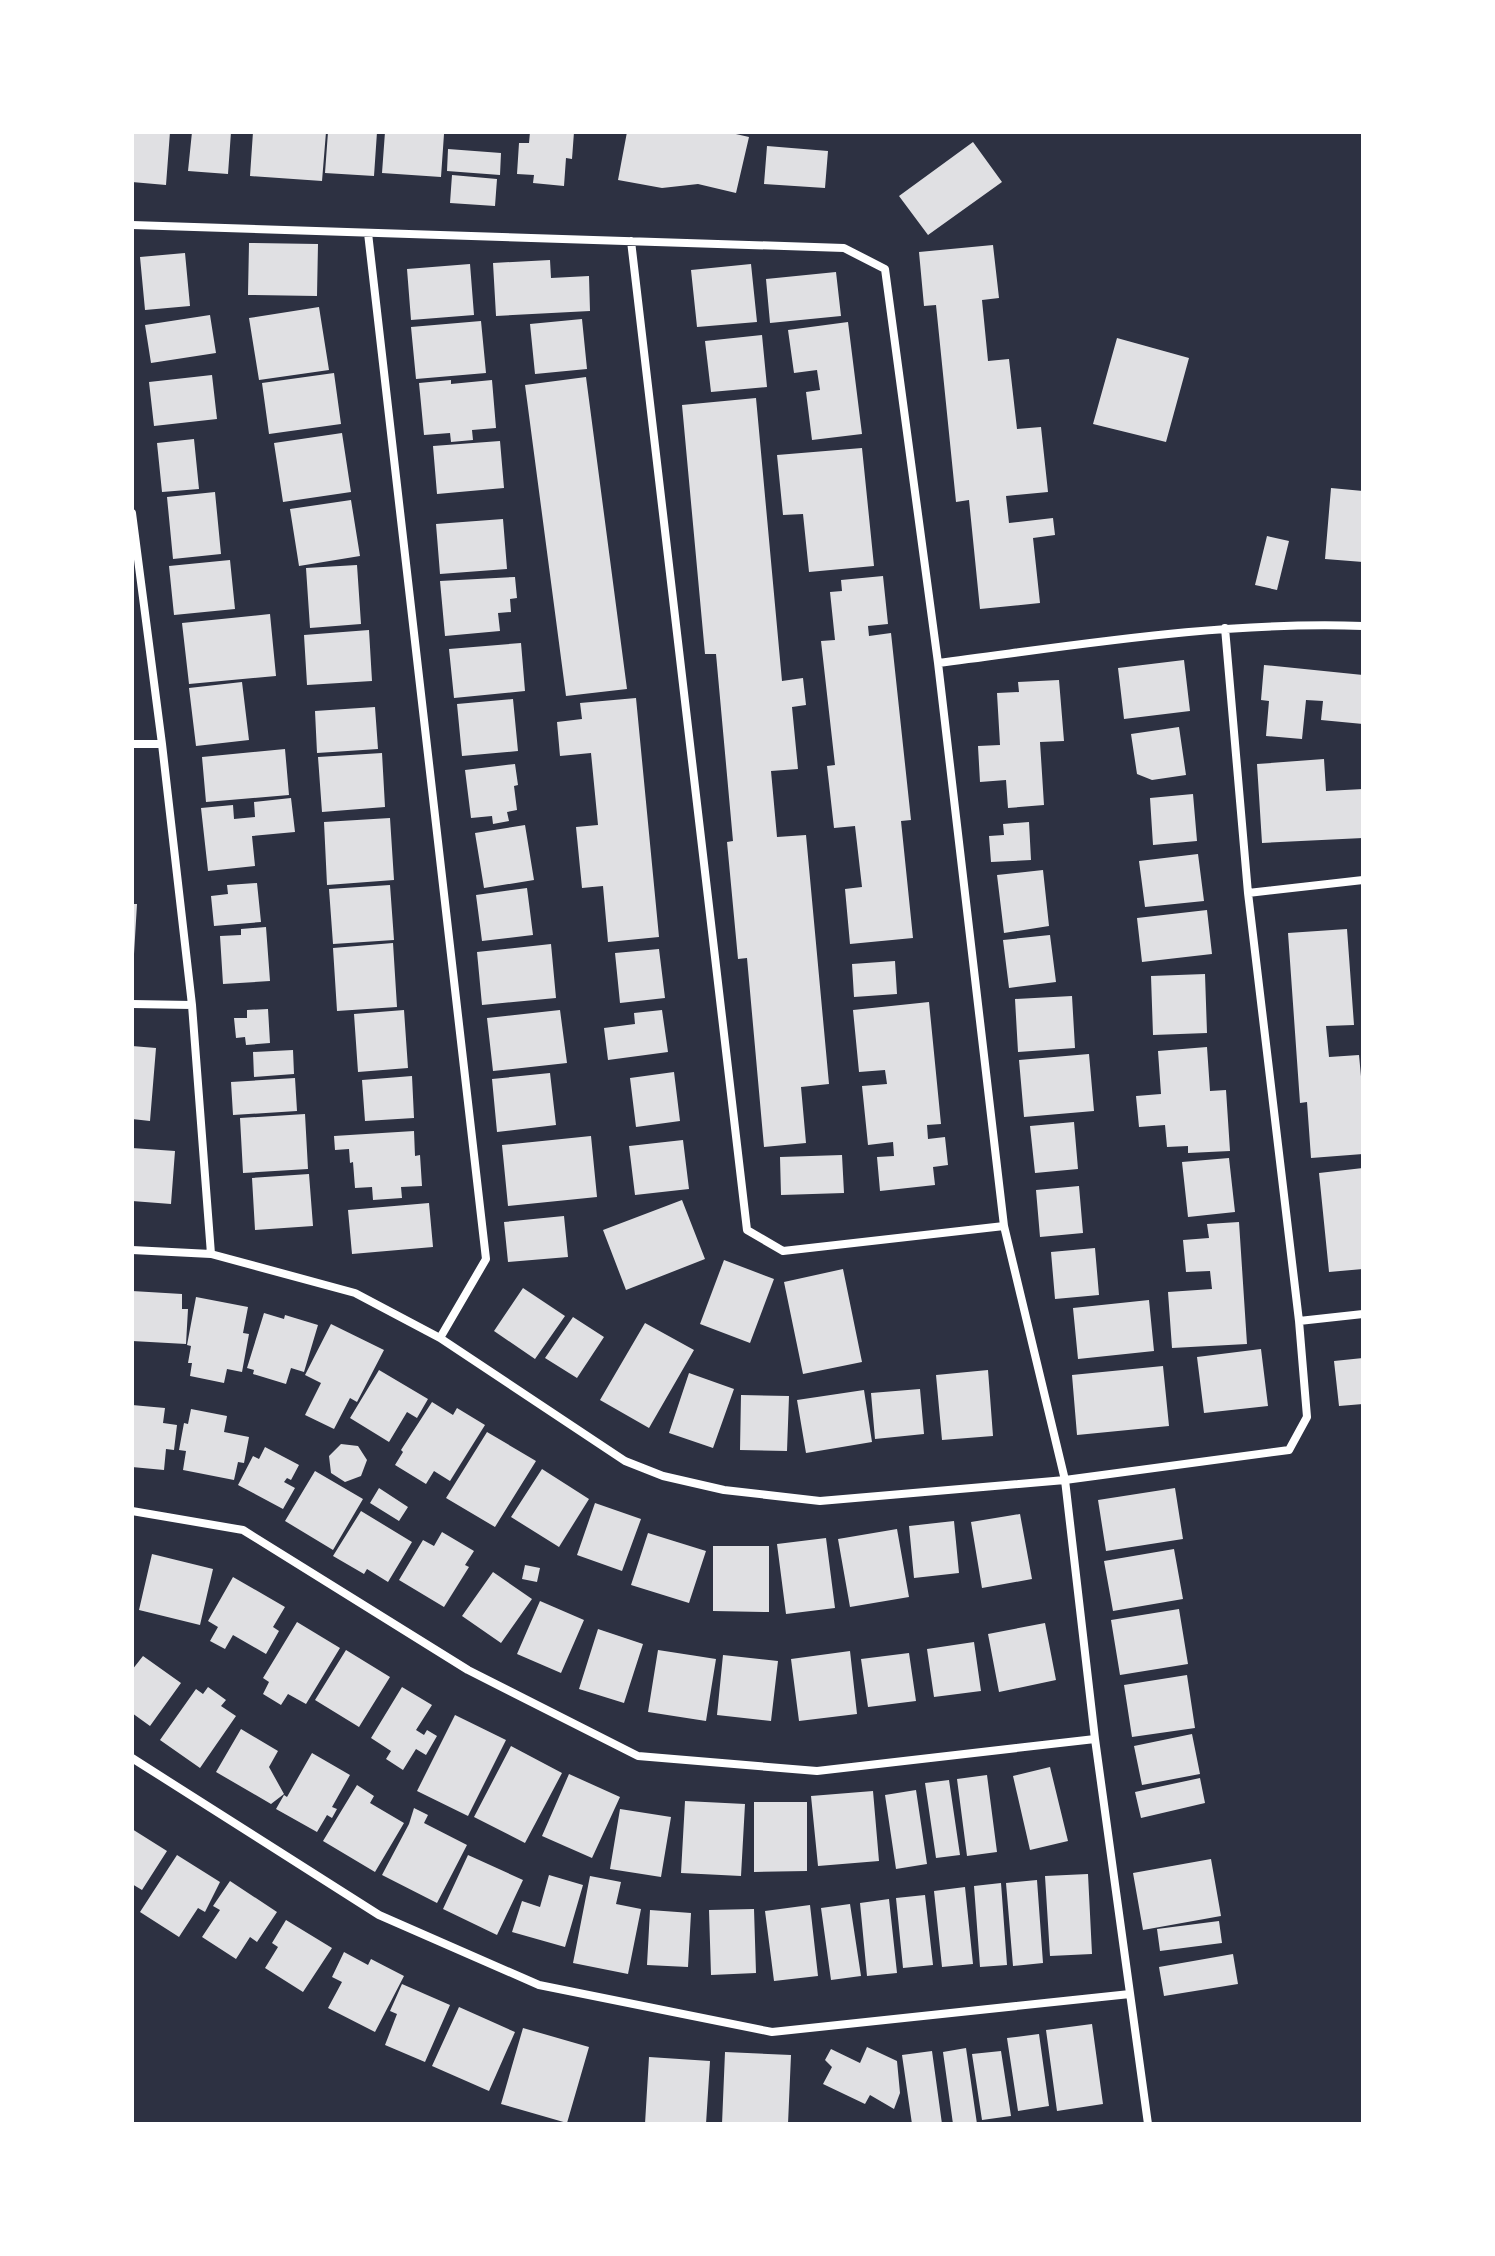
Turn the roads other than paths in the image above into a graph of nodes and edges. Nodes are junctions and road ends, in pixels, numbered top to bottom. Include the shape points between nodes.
1 (132, 225) edge
2 (368, 233) junction
3 (631, 241) junction
4 (132, 513) edge
5 (1363, 626) edge
6 (1225, 628) junction
7 (938, 663) junction
8 (132, 744) edge
9 (162, 744) junction
10 (1363, 880) edge
11 (1248, 893) junction
12 (132, 1004) edge
13 (192, 1005) junction
14 (1004, 1226) junction
15 (132, 1250) edge
16 (211, 1254) junction
17 (1363, 1314) edge
18 (1299, 1321) junction
19 (440, 1338) junction
20 (1065, 1480) junction
21 (132, 1511) edge
22 (1095, 1739) junction
23 (132, 1758) edge
24 (1130, 1994) junction
25 (1148, 2124) edge

1 - 2 street
2 - 3 street
2 - 19 street via 486,1259
3 - 7 street via 844,248 885,269
3 - 14 street via 747,1230 783,1251
4 - 9 street
5 - 6 street
6 - 7 street
6 - 11 street
7 - 14 street
8 - 9 street
9 - 13 street
10 - 11 street
11 - 18 street
12 - 13 street
13 - 16 street
14 - 20 street
15 - 16 street
16 - 19 street via 355,1293
17 - 18 street
18 - 20 street via 1307,1417 1289,1450
19 - 20 street via 625,1461 709,1487 820,1501
20 - 22 street
21 - 22 street via 243,1530 468,1670 638,1756 817,1771
22 - 24 street
23 - 24 street via 379,1915 539,1985 772,2032
24 - 25 street

